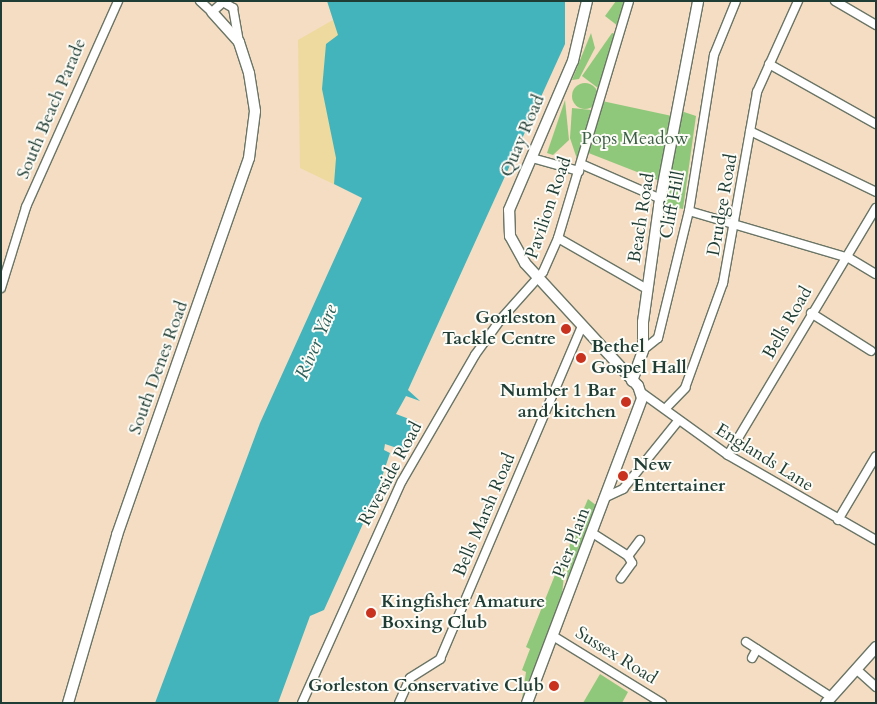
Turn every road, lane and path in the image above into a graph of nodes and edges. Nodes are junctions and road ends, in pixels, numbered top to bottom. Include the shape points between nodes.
1 (118, 1) edge
2 (200, 1) edge
3 (587, 1) edge
4 (629, 1) edge
5 (698, 1) edge
6 (736, 1) edge
7 (798, 1) edge
8 (835, 1) edge
9 (212, 12) junction
10 (876, 26) edge
11 (240, 42) junction
12 (769, 64) junction
13 (876, 124) edge
14 (750, 131) junction
15 (532, 158) junction
16 (580, 167) junction
17 (876, 192) edge
18 (661, 199) junction
19 (876, 208) edge
20 (689, 211) junction
21 (735, 225) junction
22 (558, 238) junction
23 (844, 257) junction
24 (876, 274) edge
25 (538, 278) junction
26 (1, 288) edge
27 (647, 288) junction
28 (811, 313) junction
29 (582, 326) junction
30 (643, 350) junction
31 (871, 351) dead end
32 (632, 380) junction
33 (642, 393) junction
34 (666, 408) junction
35 (678, 421) junction
36 (728, 455) junction
37 (876, 456) edge
38 (608, 496) junction
39 (838, 520) junction
40 (594, 534) junction
41 (640, 540) dead end
42 (876, 540) edge
43 (628, 556) junction
44 (622, 578) dead end
45 (553, 636) junction
46 (746, 642) dead end
47 (876, 647) edge
48 (757, 649) junction
49 (752, 658) dead end
50 (856, 669) junction
51 (876, 686) edge
52 (828, 700) edge
53 (68, 703) edge
54 (302, 703) edge
55 (399, 703) edge
56 (527, 703) edge
57 (662, 703) edge

1 - 26 street, South Beach Parade via 26,207
2 - 9 street
3 - 15 street, Quay Road via 573,61
4 - 16 street, Pavilion Road
5 - 18 street, Beach Road
6 - 20 street, Cliff Hill via 714,55
7 - 12 street, Drudge Road
8 - 10 street
9 - 11 street
9 - 11 street, South Denes Road via 223,2 233,8
11 - 53 street, South Denes Road via 255,111 249,158 117,535
12 - 13 street
12 - 14 street, Drudge Road via 757,92
14 - 17 street
14 - 21 street, Drudge Road
15 - 16 street
15 - 25 street, Quay Road via 509,210 508,224 515,247
16 - 18 street
16 - 22 street, Pavilion Road
18 - 27 street, Beach Road
19 - 23 street, Bells Road
20 - 21 street
20 - 30 street, Cliff Hill via 658,338
21 - 23 street
21 - 34 street, Drudge Road via 723,283 688,381
22 - 25 street, Pavilion Road
22 - 27 street
23 - 24 street
23 - 28 street, Bells Road
25 - 29 street, Quay Road
25 - 54 street, Riverside Road via 475,355 402,481
27 - 30 street, Beach Road
28 - 31 street
28 - 36 street, Bells Road
29 - 32 street, Quay Road
29 - 55 street, Bells Marsh Road via 440,659 410,678
30 - 32 street, Beach Road
32 - 33 street, Quay Road
33 - 34 street, Englands Lane
33 - 38 street, Pier Plain
34 - 35 street, Englands Lane
35 - 36 street, Englands Lane
35 - 38 street via 623,489
36 - 39 street, Englands Lane
37 - 39 street
38 - 40 street, Pier Plain
39 - 42 street, Englands Lane
40 - 43 street
40 - 45 street, Pier Plain
41 - 43 street
43 - 44 street via 632,563
45 - 56 street, Pier Plain
45 - 57 street, Sussex Road
46 - 48 street
47 - 50 street
48 - 49 street
48 - 52 street
50 - 51 street
50 - 52 street

